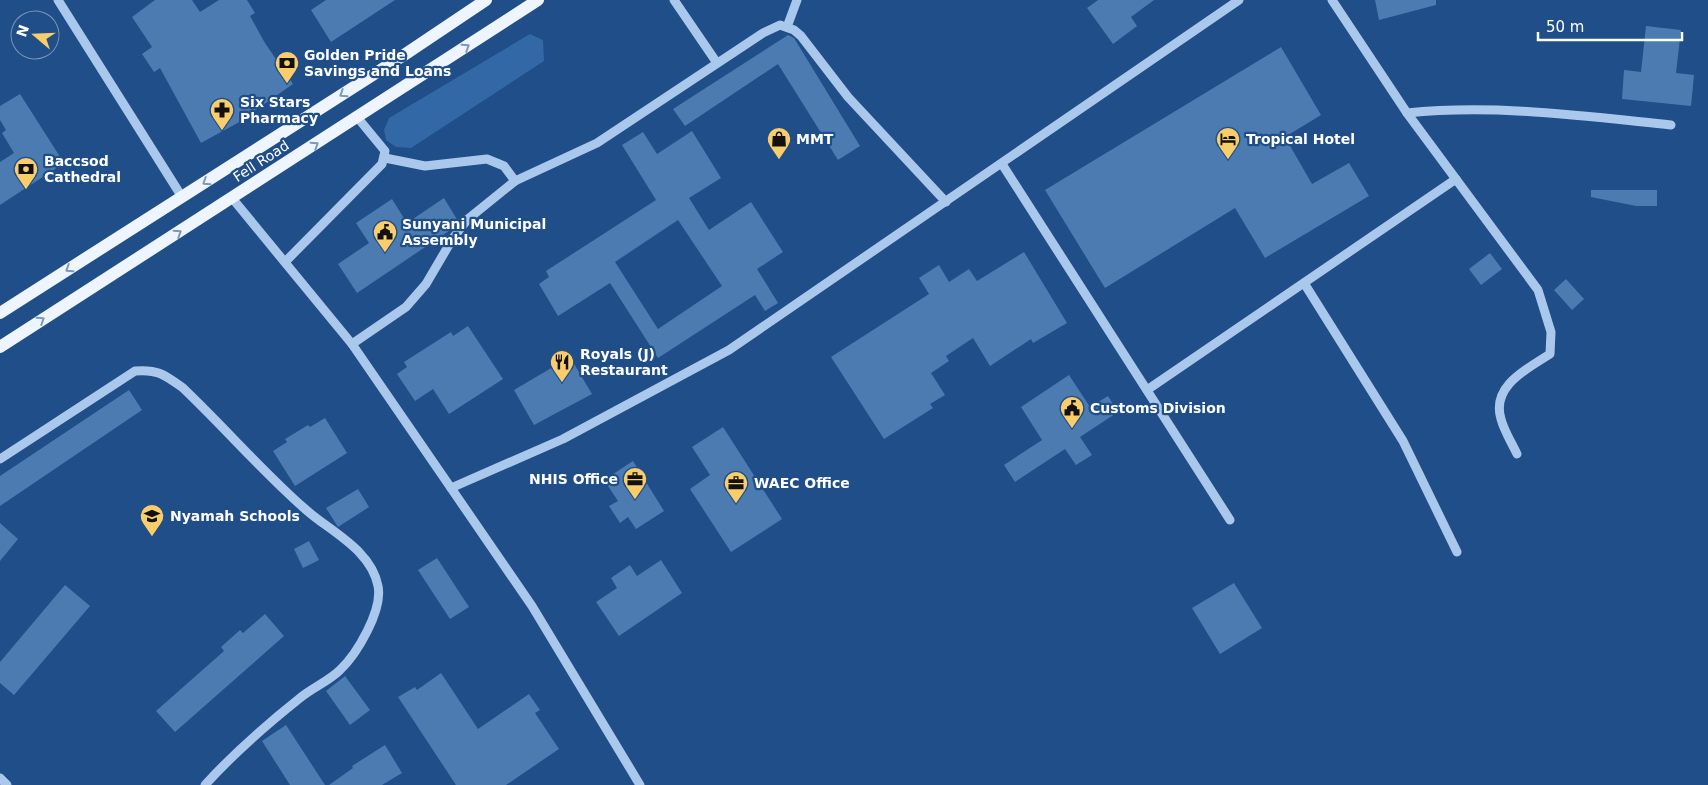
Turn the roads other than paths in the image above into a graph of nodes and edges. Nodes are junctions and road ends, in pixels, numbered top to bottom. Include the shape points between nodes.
1 (58, 0) edge
2 (486, 0) edge
3 (538, 0) edge
4 (797, 0) edge
5 (1239, 0) edge
6 (1332, 0) edge
7 (677, 1) edge
8 (787, 26) junction
9 (717, 63) junction
10 (1407, 113) junction
11 (357, 118) junction
12 (1670, 125) dead end
13 (385, 158) junction
14 (1002, 164) junction
15 (1456, 179) junction
16 (515, 181) junction
17 (182, 197) junction
18 (232, 198) junction
19 (946, 202) junction
20 (285, 262) junction
21 (1304, 282) junction
22 (0, 313) edge
23 (352, 344) junction
24 (0, 347) edge
25 (1147, 390) junction
26 (1517, 454) dead end
27 (0, 459) edge
28 (451, 488) junction
29 (1230, 520) dead end
30 (1457, 552) dead end
31 (0, 778) edge
32 (7, 785) edge
33 (205, 785) edge
34 (640, 785) edge

1 - 17 street
2 -> 17 main road, Fell Road
11 -> 3 main road, Fell Road
4 - 8 street
5 - 14 street
6 - 10 street
7 - 9 street
8 - 9 street via 780,25 763,33
8 - 19 street via 801,36 848,97
9 - 16 street via 597,143
10 - 12 street via 1446,109 1513,110
10 - 15 street
11 - 13 street via 385,151
18 -> 11 main road, Fell Road
13 - 16 street via 425,166 487,159 504,166
13 - 20 street
14 - 19 street
14 - 25 street
15 - 21 street
15 - 26 street via 1538,290 1551,332 1550,354 1512,380 1499,399 1500,418
16 - 23 street via 468,219 426,284 406,307
17 -> 22 main road, Fell Road
18 - 20 street
24 -> 18 main road, Fell Road
19 - 28 street via 729,350 563,439
20 - 23 street
21 - 25 street
21 - 30 street via 1403,441
23 - 28 street
25 - 29 street
27 - 33 street via 135,371 152,370 183,388 304,509 354,548 371,567 379,587 376,607 357,651 339,671 301,697 228,759
28 - 34 street via 532,606
31 - 32 street

